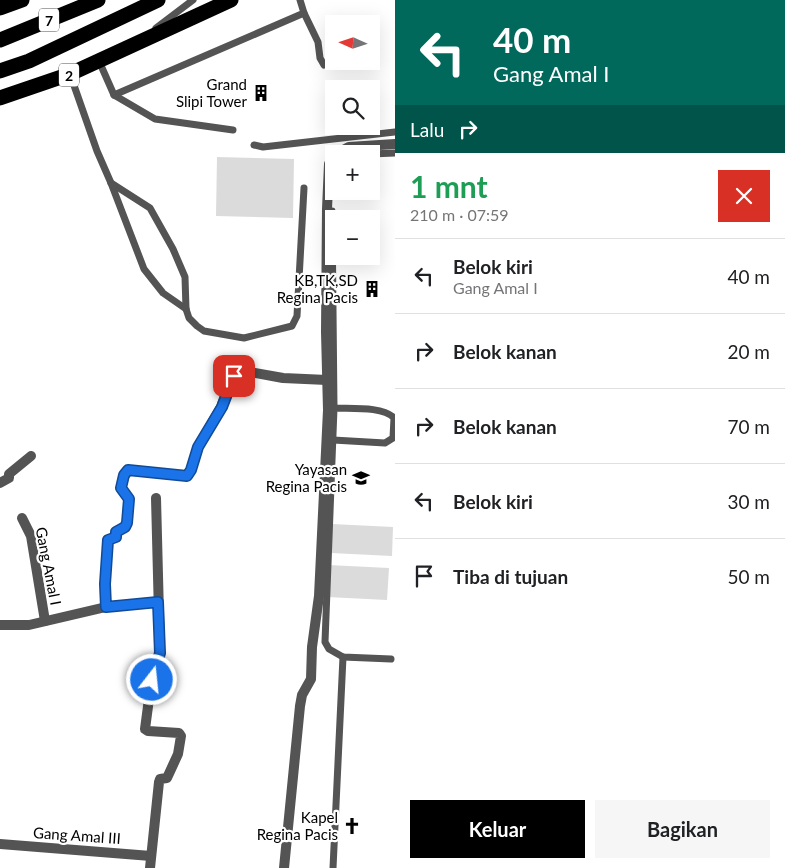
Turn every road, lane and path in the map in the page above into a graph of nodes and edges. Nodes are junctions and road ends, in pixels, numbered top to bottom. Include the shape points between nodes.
1 (22, 0) edge
2 (98, 0) edge
3 (158, 0) edge
4 (193, 0) edge
5 (231, 0) edge
6 (300, 0) edge
7 (0, 8) edge
8 (304, 13) junction
9 (0, 40) edge
10 (135, 44) junction
11 (99, 61) junction
12 (324, 65) dead end
13 (0, 71) edge
14 (70, 74) junction
15 (114, 95) junction
16 (0, 98) edge
17 (233, 130) dead end
18 (395, 132) edge
19 (395, 144) edge
20 (254, 145) dead end
21 (380, 145) edge
22 (395, 153) edge
23 (380, 154) edge
24 (112, 182) junction
25 (304, 188) dead end
26 (327, 200) edge
27 (331, 200) edge
28 (186, 309) junction
29 (327, 380) junction
30 (334, 408) junction
31 (333, 440) junction
32 (31, 456) dead end
33 (0, 483) edge
34 (156, 498) dead end
35 (22, 518) dead end
36 (158, 602) junction
37 (106, 607) junction
38 (45, 621) junction
39 (0, 625) edge
40 (343, 657) junction
41 (391, 659) dead end
42 (0, 844) edge
43 (151, 856) junction
44 (150, 868) edge
45 (284, 868) edge
46 (333, 868) edge

1 - 7 highway, 7
2 - 9 highway, 7
3 - 13 highway via 29,61
4 - 10 lane
5 - 10 highway, 2
6 - 8 lane
8 - 12 lane via 318,42
8 - 15 lane
10 - 11 highway, 2
11 - 14 highway, 2
11 - 15 lane
14 - 16 highway, 2
14 - 24 lane via 97,151
15 - 17 lane via 155,119
18 - 20 lane via 263,147
19 - 21 street
22 - 23 lane
24 - 28 lane via 144,269 163,292
24 - 28 lane via 150,208 185,277
25 - 28 lane via 297,316 292,326 244,338 204,331 190,318
26 - 29 street
27 - 30 lane
29 - 37 street via 282,378 239,370 198,447 187,476 126,472 121,488 129,499 127,523 116,532 116,537 108,540
29 - 45 street via 319,596 311,679 300,706
30 - 31 lane
30 - 31 lane via 381,411 394,418 393,438 385,443
31 - 40 lane via 325,642 329,649
32 - 33 street
34 - 36 street
35 - 38 street, Gang Amal I via 31,536
36 - 37 street, Gang Amal I
36 - 43 street via 160,653 154,662 145,728 181,736 177,757 167,778 159,782
37 - 38 street, Gang Amal I
38 - 39 street, Gang Amal I
40 - 41 lane
40 - 46 lane
42 - 43 street, Gang Amal III
43 - 44 street

